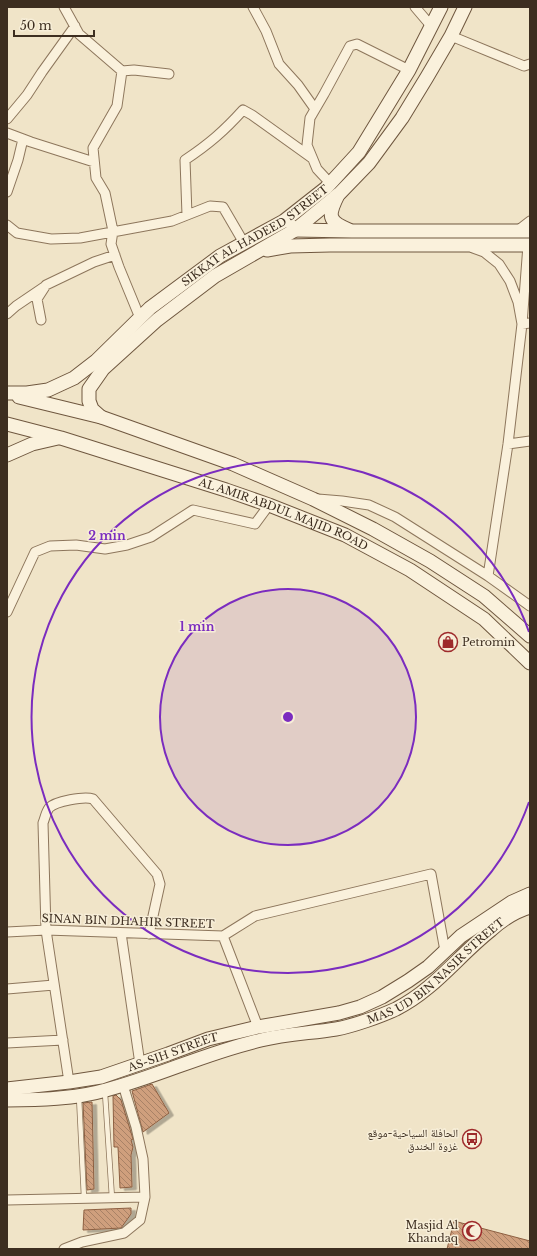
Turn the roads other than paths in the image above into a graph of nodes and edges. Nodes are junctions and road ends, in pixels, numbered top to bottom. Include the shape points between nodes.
1 (64, 7) edge
2 (253, 7) edge
3 (415, 7) edge
4 (442, 7) edge
5 (465, 7) edge
6 (75, 26) junction
7 (432, 27) junction
8 (451, 36) junction
9 (530, 64) edge
10 (122, 70) junction
11 (408, 70) junction
12 (169, 74) dead end
13 (315, 109) junction
14 (7, 119) edge
15 (7, 133) edge
16 (23, 139) junction
17 (312, 158) junction
18 (94, 162) junction
19 (335, 188) junction
20 (7, 192) edge
21 (187, 215) junction
22 (284, 221) junction
23 (530, 221) edge
24 (7, 225) edge
25 (295, 230) junction
26 (113, 231) junction
27 (352, 231) junction
28 (530, 231) edge
29 (516, 232) junction
30 (244, 242) junction
31 (462, 245) junction
32 (529, 245) edge
33 (259, 251) junction
34 (115, 255) junction
35 (46, 285) junction
36 (7, 314) edge
37 (140, 318) junction
38 (41, 320) dead end
39 (526, 323) edge
40 (7, 393) edge
41 (101, 417) junction
42 (7, 424) edge
43 (61, 438) junction
44 (530, 441) edge
45 (508, 444) junction
46 (7, 455) edge
47 (313, 499) junction
48 (269, 505) junction
49 (488, 576) junction
50 (530, 606) edge
51 (7, 612) edge
52 (530, 636) edge
53 (530, 663) edge
54 (530, 894) edge
55 (530, 907) edge
56 (46, 930) junction
57 (7, 932) edge
58 (120, 933) junction
59 (149, 934) junction
60 (223, 936) junction
61 (445, 951) junction
62 (54, 985) junction
63 (7, 989) edge
64 (339, 1013) joint
65 (258, 1027) junction
66 (338, 1029) joint
67 (63, 1040) junction
68 (7, 1043) edge
69 (140, 1064) junction
70 (69, 1082) junction
71 (123, 1085) junction
72 (7, 1089) edge
73 (105, 1091) junction
74 (78, 1096) junction
75 (7, 1100) edge
76 (145, 1197) junction
77 (84, 1198) junction
78 (112, 1198) junction
79 (7, 1200) edge
80 (64, 1249) edge

1 - 6 street
2 - 13 street via 279,64
3 - 7 street
4 - 7 main road, SIKKAT AL HADEED STREET
5 - 8 main road, SIKKAT AL HADEED STREET
6 - 10 street via 79,34
6 - 14 street
7 - 11 main road, SIKKAT AL HADEED STREET
8 - 9 street via 524,66
8 - 19 main road, SIKKAT AL HADEED STREET via 402,118 369,162
10 - 12 street
10 - 18 street via 116,106 93,148
11 - 13 street via 358,44 350,46
11 - 19 main road, SIKKAT AL HADEED STREET
13 - 17 street via 310,118 306,145
15 - 16 street
16 - 18 street
16 - 20 street
17 - 19 street via 317,170
17 - 21 street via 243,110 225,130 185,160
18 - 26 street via 96,178 105,193
19 - 22 main road, SIKKAT AL HADEED STREET
19 - 25 main road, SIKKAT AL HADEED STREET
19 - 27 main road via 331,208 332,219 337,225
21 - 26 street via 172,221
21 - 30 street via 210,206 223,207
22 - 25 main road
22 - 30 main road, SIKKAT AL HADEED STREET
23 - 29 street
24 - 26 street via 17,233 52,239 80,238
25 - 27 main road
25 - 33 main road, SIKKAT AL HADEED STREET
26 - 34 street via 111,244
27 - 29 main road
28 - 29 main road
30 - 37 main road, SIKKAT AL HADEED STREET via 220,256
31 - 32 main road
31 - 33 main road via 290,246
31 - 39 street via 484,252 499,264 510,281
32 - 39 street
33 - 41 main road, SIKKAT AL HADEED STREET via 215,276 157,320 103,369 89,389 92,409
34 - 35 street
34 - 37 street
35 - 36 street
35 - 38 street via 37,300
37 - 40 main road, SIKKAT AL HADEED STREET via 96,361 74,378 48,390
39 - 45 street
40 - 41 main road, AL AMIR ABDUL MAJID ROAD
41 - 47 main road, AL AMIR ABDUL MAJID ROAD via 232,464
42 - 43 main road, AL AMIR ABDUL MAJID ROAD
43 - 46 main road via 32,444
43 - 48 main road, AL AMIR ABDUL MAJID ROAD
44 - 45 street
45 - 49 street
47 - 49 street via 369,505 395,517
47 - 52 main road, AL AMIR ABDUL MAJID ROAD via 430,561 484,596
48 - 51 street via 255,524 193,510 151,537 127,545 106,549 76,545 50,546 35,552
48 - 53 main road, AL AMIR ABDUL MAJID ROAD via 345,535 410,570 484,619
49 - 50 street
54 - 61 main road, MAS UD BIN NASIR STREET via 494,913 461,936
55 - 66 main road, MAS UD BIN NASIR STREET via 504,920 412,1000 368,1020
56 - 57 street, SINAN BIN DHAHIR STREET
56 - 58 street, SINAN BIN DHAHIR STREET
56 - 59 street via 43,823 46,813 54,804 86,797 93,799 157,874 160,884
56 - 62 street
58 - 59 street, SINAN BIN DHAHIR STREET
58 - 69 street
59 - 60 street, SINAN BIN DHAHIR STREET
60 - 61 street via 255,916 431,874
60 - 65 street, SINAN BIN DHAHIR STREET
61 - 64 main road, MAS UD BIN NASIR STREET via 408,982 360,1007
62 - 63 street
62 - 67 street
64 - 65 main road, AS-SIH STREET
65 - 69 main road, AS-SIH STREET via 208,1039
66 - 71 main road, AS-SIH STREET via 262,1040
67 - 68 street
67 - 70 street
69 - 70 main road, AS-SIH STREET via 101,1077
70 - 72 main road, AS-SIH STREET
71 - 73 main road, AS-SIH STREET
71 - 76 street via 143,1159
73 - 74 main road, AS-SIH STREET
73 - 78 lane
74 - 75 main road, AS-SIH STREET
74 - 77 lane
76 - 78 street
76 - 80 street via 140,1220 124,1233 82,1242
77 - 78 street
77 - 79 street

